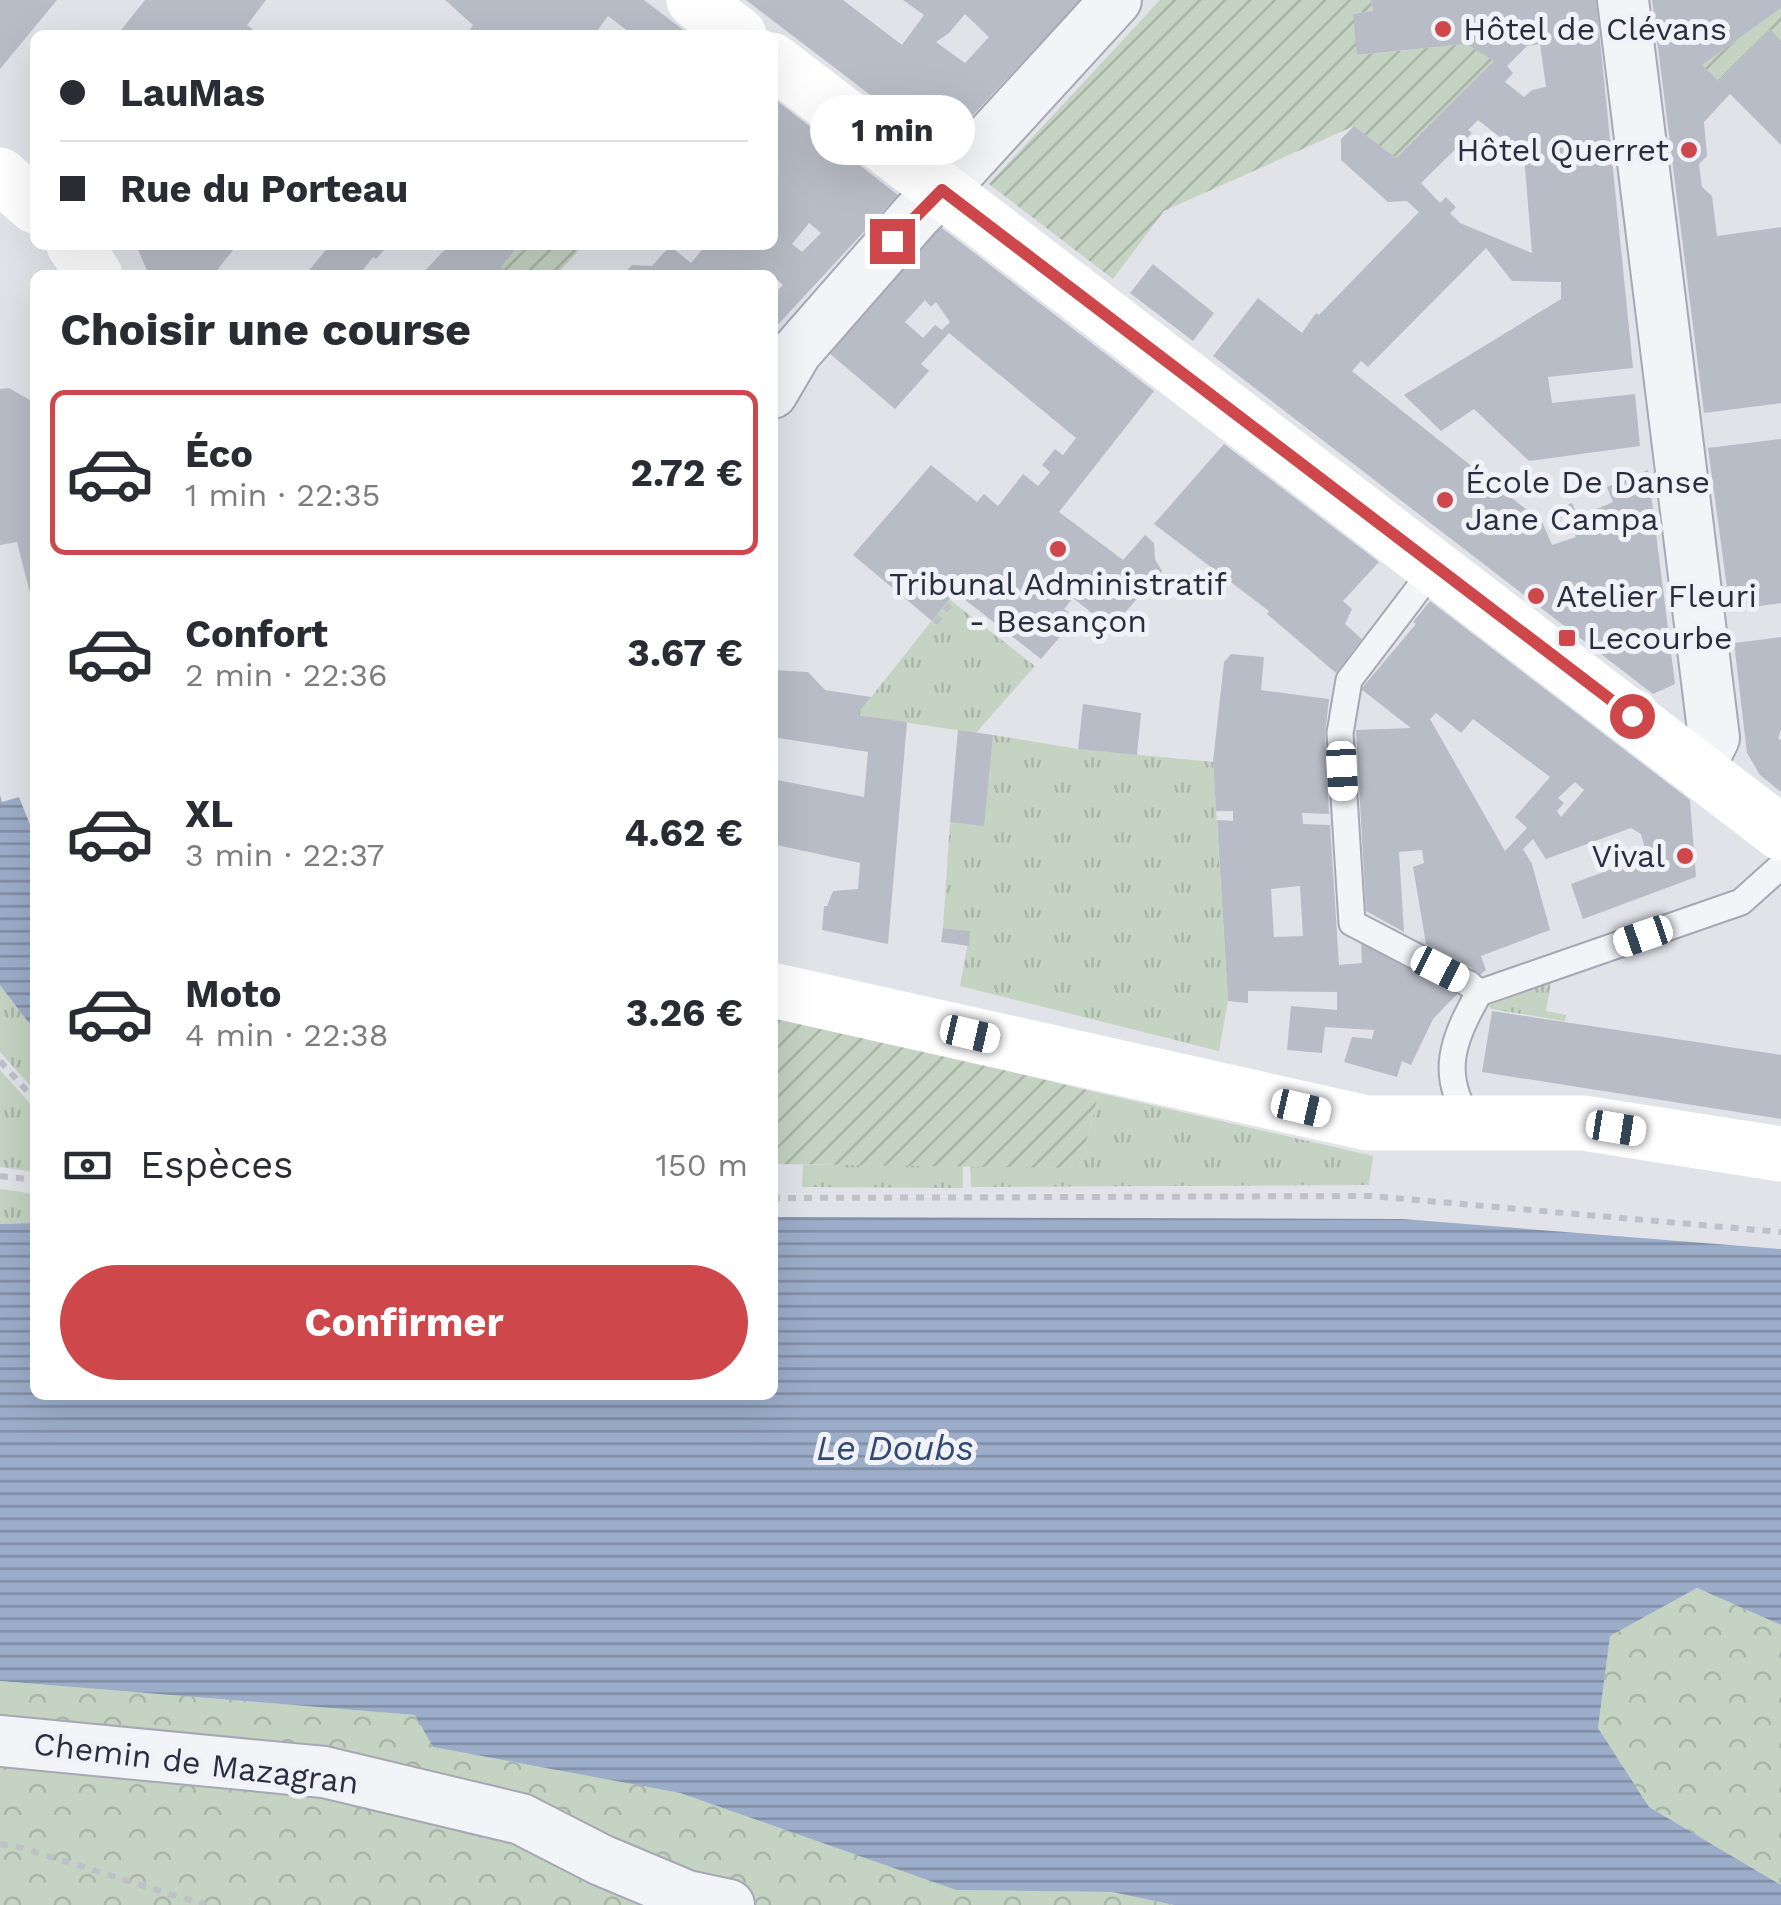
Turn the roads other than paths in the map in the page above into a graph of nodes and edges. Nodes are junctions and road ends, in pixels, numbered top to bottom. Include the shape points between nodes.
1 (694, 0) edge
2 (1116, 0) edge
3 (1623, 0) edge
4 (733, 30) edge
5 (778, 65) edge
6 (0, 175) edge
7 (942, 190) junction
8 (30, 202) edge
9 (778, 383) edge
10 (1435, 567) junction
11 (1698, 770) junction
12 (1781, 833) edge
13 (1781, 866) edge
14 (778, 984) edge
15 (1479, 993) junction
16 (1474, 1125) junction
17 (1781, 1154) edge
18 (0, 1741) edge
19 (729, 1905) edge

1 - 4 main road
2 - 7 street
3 - 11 street via 1714,738
5 - 7 main road
6 - 8 main road
7 - 9 street via 796,352
7 - 10 main road
10 - 11 main road
10 - 15 lane via 1349,680 1340,733 1352,923
11 - 12 main road
13 - 15 lane via 1741,902
14 - 16 main road via 1368,1123
15 - 16 lane via 1454,1044 1452,1079 1456,1100
16 - 17 main road via 1583,1123
18 - 19 street, Chemin de Mazagran via 324,1772 521,1820 687,1896

